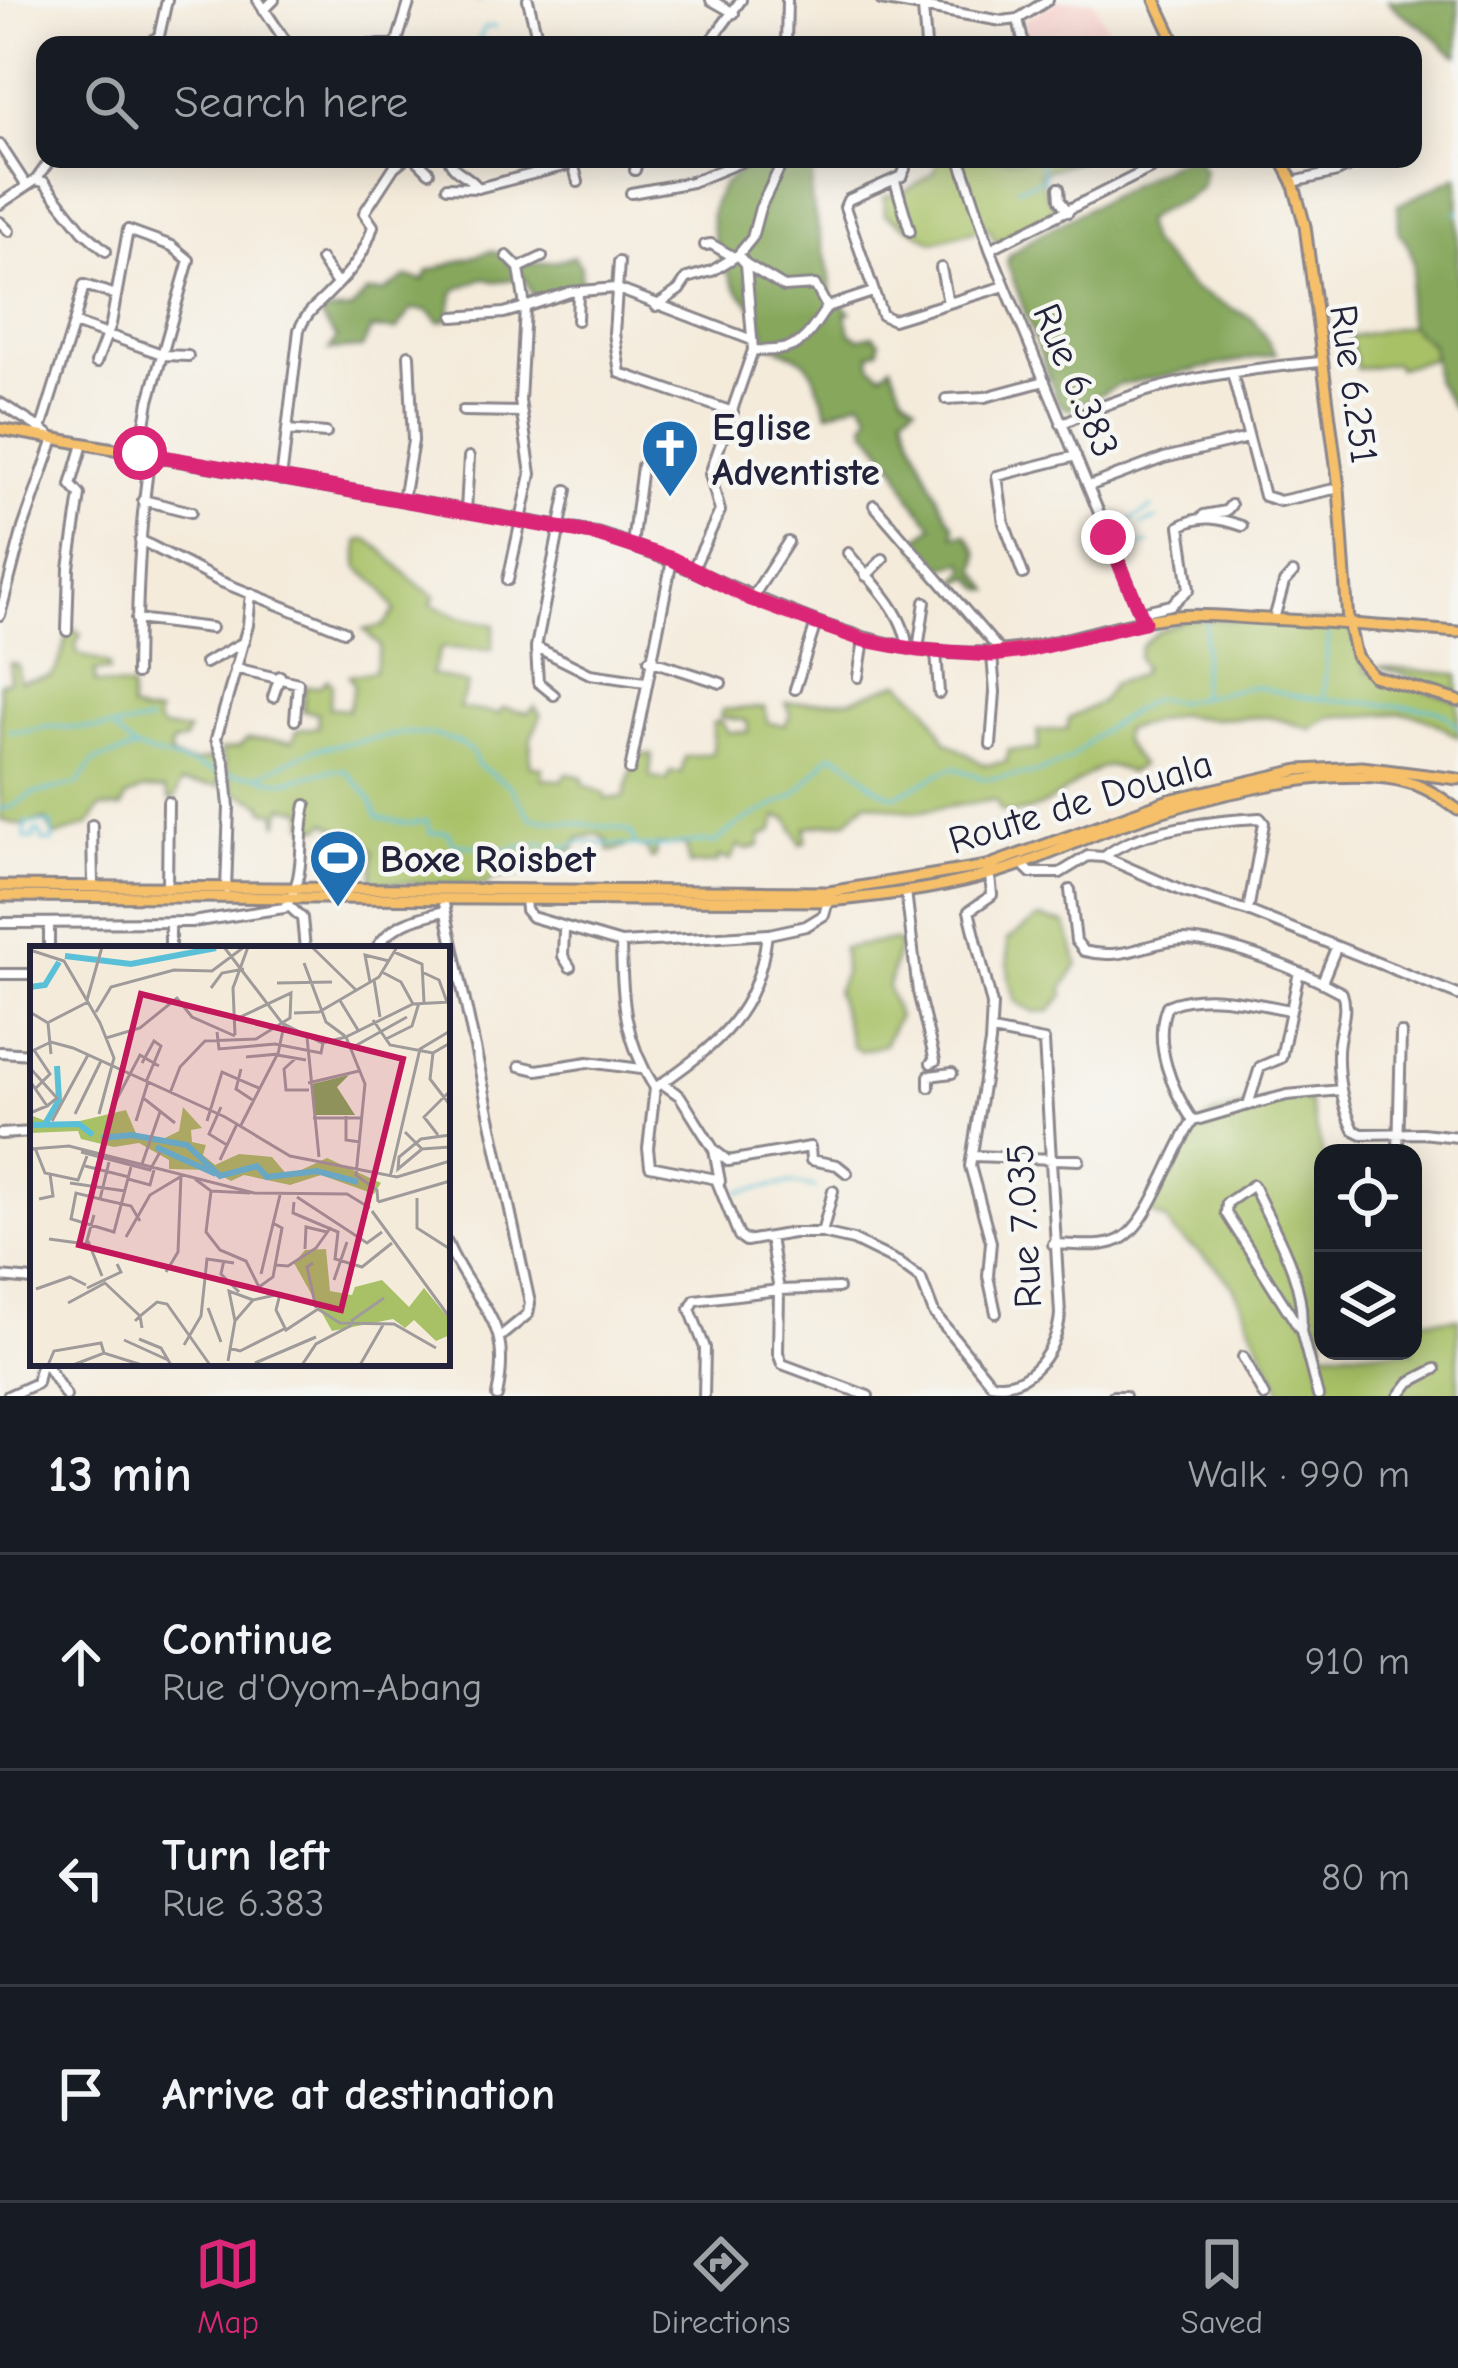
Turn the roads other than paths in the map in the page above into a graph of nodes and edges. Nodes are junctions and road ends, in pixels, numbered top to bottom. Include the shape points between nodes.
1 (167, 0) edge
2 (258, 0) edge
3 (274, 0) edge
4 (410, 0) edge
5 (541, 0) edge
6 (711, 0) edge
7 (740, 0) edge
8 (787, 0) edge
9 (881, 0) edge
10 (1048, 0) edge
11 (1155, 0) edge
12 (529, 4) edge
13 (922, 9) junction
14 (265, 10) junction
15 (734, 13) junction
16 (1018, 19) junction
17 (159, 36) edge
18 (282, 36) edge
19 (396, 36) edge
20 (537, 36) edge
21 (715, 36) edge
22 (786, 36) edge
23 (925, 36) edge
24 (1022, 36) edge
25 (1172, 36) edge
26 (0, 145) edge
27 (45, 168) edge
28 (393, 168) edge
29 (426, 168) edge
30 (454, 168) edge
31 (529, 168) edge
32 (559, 168) edge
33 (574, 168) edge
34 (713, 168) edge
35 (780, 168) edge
36 (904, 168) edge
37 (963, 168) edge
38 (1152, 168) edge
39 (1286, 168) edge
40 (1345, 168) edge
41 (456, 171) junction
42 (430, 172) dead end
43 (530, 176) junction
44 (36, 180) junction
45 (578, 182) dead end
46 (895, 182) junction
47 (1293, 182) junction
48 (26, 185) junction
49 (447, 187) dead end
50 (478, 188) junction
51 (1059, 188) dead end
52 (459, 190) junction
53 (632, 194) dead end
54 (0, 204) edge
55 (1068, 212) junction
56 (0, 222) edge
57 (9, 231) dead end
58 (910, 231) dead end
59 (705, 245) dead end
60 (990, 249) junction
61 (106, 251) dead end
62 (735, 255) junction
63 (507, 256) dead end
64 (542, 257) dead end
65 (321, 260) dead end
66 (619, 262) dead end
67 (746, 264) junction
68 (519, 268) junction
69 (941, 268) dead end
70 (337, 284) junction
71 (1005, 286) junction
72 (615, 288) junction
73 (578, 292) junction
74 (873, 292) junction
75 (116, 295) junction
76 (948, 303) junction
77 (656, 305) junction
78 (525, 307) junction
79 (827, 308) junction
80 (454, 316) dead end
81 (577, 320) dead end
82 (74, 322) junction
83 (108, 334) junction
84 (753, 345) junction
85 (165, 355) junction
86 (409, 355) dead end
87 (188, 356) dead end
88 (1320, 362) junction
89 (96, 363) dead end
90 (1232, 373) junction
91 (1046, 381) junction
92 (946, 399) dead end
93 (0, 404) edge
94 (463, 411) dead end
95 (521, 412) junction
96 (733, 412) junction
97 (1061, 424) junction
98 (40, 429) junction
99 (0, 430) edge
100 (286, 430) junction
101 (326, 433) dead end
102 (1248, 437) junction
103 (54, 439) junction
104 (83, 444) junction
105 (145, 454) junction
106 (1076, 456) junction
107 (469, 457) dead end
108 (643, 466) dead end
109 (281, 480) junction
110 (1089, 486) junction
111 (1340, 488) junction
112 (567, 490) dead end
113 (143, 500) junction
114 (404, 500) junction
115 (874, 505) dead end
116 (1231, 505) dead end
117 (466, 511) junction
118 (191, 512) dead end
119 (1197, 517) junction
120 (520, 519) junction
121 (561, 526) junction
122 (1242, 526) dead end
123 (140, 540) junction
124 (788, 542) dead end
125 (632, 545) junction
126 (848, 553) dead end
127 (672, 559) junction
128 (883, 559) dead end
129 (693, 569) junction
130 (1293, 573) dead end
131 (1023, 574) dead end
132 (866, 576) junction
133 (508, 580) dead end
134 (251, 593) junction
135 (751, 599) junction
136 (925, 602) dead end
137 (0, 615) edge
138 (1142, 617) junction
139 (136, 619) junction
140 (1274, 620) junction
141 (1348, 622) junction
142 (816, 623) junction
143 (211, 628) dead end
144 (67, 631) dead end
145 (344, 631) dead end
146 (1458, 632) edge
147 (864, 640) junction
148 (244, 642) junction
149 (536, 647) junction
150 (913, 648) junction
151 (936, 652) junction
152 (997, 654) junction
153 (649, 660) junction
154 (205, 663) dead end
155 (235, 668) junction
156 (136, 674) dead end
157 (280, 676) junction
158 (858, 676) dead end
159 (645, 682) junction
160 (721, 682) dead end
161 (795, 688) dead end
162 (939, 693) dead end
163 (554, 695) dead end
164 (273, 697) dead end
165 (1458, 701) edge
166 (296, 720) dead end
167 (991, 745) dead end
168 (630, 770) dead end
169 (1457, 778) edge
170 (168, 802) dead end
171 (306, 806) dead end
172 (1458, 810) edge
173 (92, 825) dead end
174 (1104, 856) junction
175 (1022, 864) junction
176 (990, 874) junction
177 (0, 886) edge
178 (93, 886) junction
179 (167, 888) junction
180 (226, 889) junction
181 (1070, 890) dead end
182 (906, 891) junction
183 (849, 895) junction
184 (0, 896) edge
185 (290, 898) junction
186 (526, 899) junction
187 (828, 901) junction
188 (444, 905) junction
189 (1248, 911) junction
190 (170, 922) junction
191 (0, 923) edge
192 (49, 925) junction
193 (564, 930) junction
194 (767, 934) junction
195 (620, 943) junction
196 (49, 946) edge
197 (170, 946) edge
198 (305, 946) edge
199 (378, 946) edge
200 (1336, 948) junction
201 (570, 967) dead end
202 (1298, 972) junction
203 (1322, 982) junction
204 (1458, 994) edge
205 (1291, 1010) junction
206 (992, 1030) junction
207 (1401, 1033) dead end
208 (0, 1052) edge
209 (30, 1054) edge
210 (520, 1066) dead end
211 (641, 1070) junction
212 (952, 1073) dead end
213 (929, 1076) junction
214 (665, 1084) junction
215 (929, 1087) dead end
216 (1342, 1090) junction
217 (1248, 1105) junction
218 (1192, 1121) junction
219 (30, 1132) edge
220 (1401, 1133) junction
221 (0, 1134) edge
222 (1458, 1137) edge
223 (1399, 1144) edge
224 (714, 1150) junction
225 (974, 1156) junction
226 (1079, 1160) dead end
227 (1048, 1161) junction
228 (847, 1173) dead end
229 (720, 1183) junction
230 (832, 1191) dead end
231 (822, 1233) junction
232 (770, 1238) junction
233 (1053, 1244) junction
234 (450, 1248) edge
235 (0, 1277) edge
236 (30, 1280) edge
237 (838, 1288) dead end
238 (779, 1290) junction
239 (996, 1312) dead end
240 (1301, 1331) junction
241 (501, 1336) junction
242 (1243, 1358) dead end
243 (41, 1366) edge
244 (44, 1366) edge
245 (1435, 1369) dead end
246 (8, 1396) edge
247 (66, 1396) edge
248 (497, 1396) edge
249 (704, 1396) edge
250 (868, 1396) edge
251 (1113, 1396) edge
252 (1126, 1396) edge
253 (1264, 1396) edge
254 (1318, 1396) edge
255 (1400, 1396) edge

1 - 17 street
2 - 14 street
3 - 14 street
4 - 19 street
5 - 12 street
6 - 15 street
7 - 15 street
8 - 22 street
9 - 13 street
10 - 16 street
11 - 25 main road
12 - 20 street
13 - 16 street
13 - 23 street
14 - 18 street
15 - 21 street
16 - 24 street
26 - 48 street
27 - 44 street
28 - 70 street via 364,213 374,226 368,247
29 - 42 street
30 - 41 street
31 - 43 street
32 - 43 street
33 - 45 street
34 - 53 street via 677,187
35 - 62 street via 752,238
36 - 46 street
37 - 60 street, Rue 6.383
38 - 55 street
39 - 47 main road, Rue 6.251
40 - 47 street
41 - 50 street
41 - 52 street
43 - 50 street
44 - 48 street
44 - 61 street
46 - 58 street
46 - 74 street via 845,203
47 - 88 main road, Rue 6.251
48 - 54 street
49 - 52 street
50 - 52 street
51 - 55 street
55 - 60 street
56 - 57 street
59 - 62 street
60 - 71 street, Rue 6.383
62 - 67 street
62 - 77 street via 687,278
63 - 68 street
64 - 68 street
65 - 70 street
66 - 72 street
67 - 79 street via 784,287 815,284
67 - 84 street
68 - 78 street
69 - 76 street
70 - 100 street via 298,330
71 - 76 street
71 - 91 street, Rue 6.383
72 - 73 street
72 - 77 street
72 - 96 street via 620,374
73 - 78 street
73 - 81 street
74 - 76 street via 886,320
74 - 79 street
75 - 82 street via 84,286
75 - 83 street
75 - 85 street via 128,230 189,260
77 - 84 street
78 - 80 street
78 - 95 street
79 - 84 street via 801,343 786,350
82 - 83 street
82 - 98 street
83 - 85 street
83 - 89 street
84 - 96 street
85 - 87 street
85 - 105 street via 149,401
86 - 114 street via 413,441
88 - 90 street
88 - 111 main road, Rue 6.251
90 - 97 street via 1138,391
90 - 102 street
91 - 92 street
91 - 97 street, Rue 6.383
93 - 98 street
94 - 95 street
95 - 120 street via 531,474
96 - 129 street via 710,475 720,511
97 - 106 street, Rue 6.383
98 - 103 street
99 - 103 main road
100 - 101 street
100 - 109 street
102 - 110 street
102 - 111 street via 1271,501
103 - 104 main road
103 - 137 street
104 - 105 main road
104 - 144 street via 71,485 80,495
105 - 109 main road
105 - 113 street
106 - 110 street, Rue 6.383
106 - 131 street via 997,476
107 - 117 street
108 - 125 street
109 - 114 main road
110 - 138 street, Rue 6.383
111 - 141 main road, Rue 6.251
112 - 121 street
113 - 118 street
113 - 123 street
114 - 117 main road
115 - 152 street
116 - 119 street
117 - 120 main road
119 - 122 street
119 - 138 street via 1180,526 1189,589
120 - 121 main road
120 - 133 street
121 - 125 main road
121 - 149 street
123 - 134 street
123 - 139 street
124 - 135 street
125 - 127 main road
126 - 132 street
127 - 129 main road
127 - 153 street
128 - 132 street
129 - 135 main road
130 - 140 street
132 - 150 street
134 - 145 street
134 - 148 street
135 - 142 main road
136 - 150 street
138 - 140 main road
138 - 152 main road
139 - 143 street
139 - 156 street
140 - 141 main road
141 - 146 main road
141 - 165 main road via 1366,671
142 - 147 main road
142 - 161 street
147 - 150 main road
147 - 158 street
148 - 154 street
148 - 155 street
149 - 159 street via 590,674
149 - 163 street via 538,682
150 - 151 main road
151 - 152 main road
151 - 162 street
152 - 167 street
153 - 159 street
153 - 160 street
155 - 157 street
155 - 180 street via 216,739 229,807
157 - 164 street
157 - 166 street via 300,685
159 - 168 street
169 - 183 main road, Route de Douala via 1362,767 1264,777 1120,815 987,866
170 - 179 street
171 - 185 street via 303,866
172 - 175 main road via 1426,789 1384,778 1299,781 1123,824
173 - 178 street
174 - 175 street via 1060,873 1030,873
174 - 189 street
174 - 189 street via 1118,844 1171,831 1260,818
175 - 176 main road
176 - 182 main road
176 - 206 street via 992,895 969,911
177 - 178 main road, Route de Douala
178 - 179 main road, Route de Douala
179 - 180 main road, Route de Douala
180 - 185 main road, Route de Douala
181 - 202 street via 1084,952 1112,955 1184,940
182 - 183 main road
182 - 213 street
183 - 185 main road, Route de Douala
183 - 187 main road
184 - 185 main road
185 - 188 main road
185 - 190 street via 252,915
185 - 198 street
186 - 187 main road
186 - 188 main road
186 - 193 street via 528,914
187 - 194 street via 816,920
188 - 199 street via 402,923
188 - 241 street via 530,1303
189 - 200 street
190 - 192 street
190 - 197 street
191 - 192 street
192 - 196 street
193 - 195 street
193 - 201 street
194 - 195 street
194 - 214 street via 760,980 745,1009
195 - 211 street via 624,1019
200 - 203 street
200 - 204 street
202 - 203 street
202 - 205 street
203 - 216 street via 1345,998
205 - 217 street via 1281,1058 1260,1067
205 - 218 street via 1223,998 1167,1006 1169,1076
206 - 225 street
206 - 227 street, Rue 7.035 via 1044,1041
207 - 220 street
208 - 209 street
210 - 211 street via 588,1062
211 - 214 street
212 - 213 street
213 - 215 street
214 - 224 street
214 - 229 street via 650,1166
216 - 217 street
216 - 220 street via 1357,1133
217 - 218 street
218 - 233 street via 1126,1237
219 - 221 street
220 - 222 street
220 - 223 street
224 - 228 street via 728,1161 810,1147 811,1160
224 - 229 street
225 - 227 street
225 - 239 street
226 - 227 street
227 - 233 street, Rue 7.035
229 - 232 street via 739,1236
230 - 231 street
231 - 232 street, Rue 7.035
231 - 233 street, Rue 7.035 via 912,1271 941,1324 1001,1385 1039,1366 1054,1342 1060,1314
232 - 238 street
234 - 241 street
235 - 236 street
237 - 238 street
238 - 249 street via 691,1303 705,1348
238 - 250 street via 782,1364
240 - 240 street via 1297,1284 1253,1184 1227,1203 1226,1213
240 - 254 street
241 - 248 street
242 - 253 street
243 - 246 street via 37,1383
244 - 247 street
245 - 255 street
251 - 252 street

